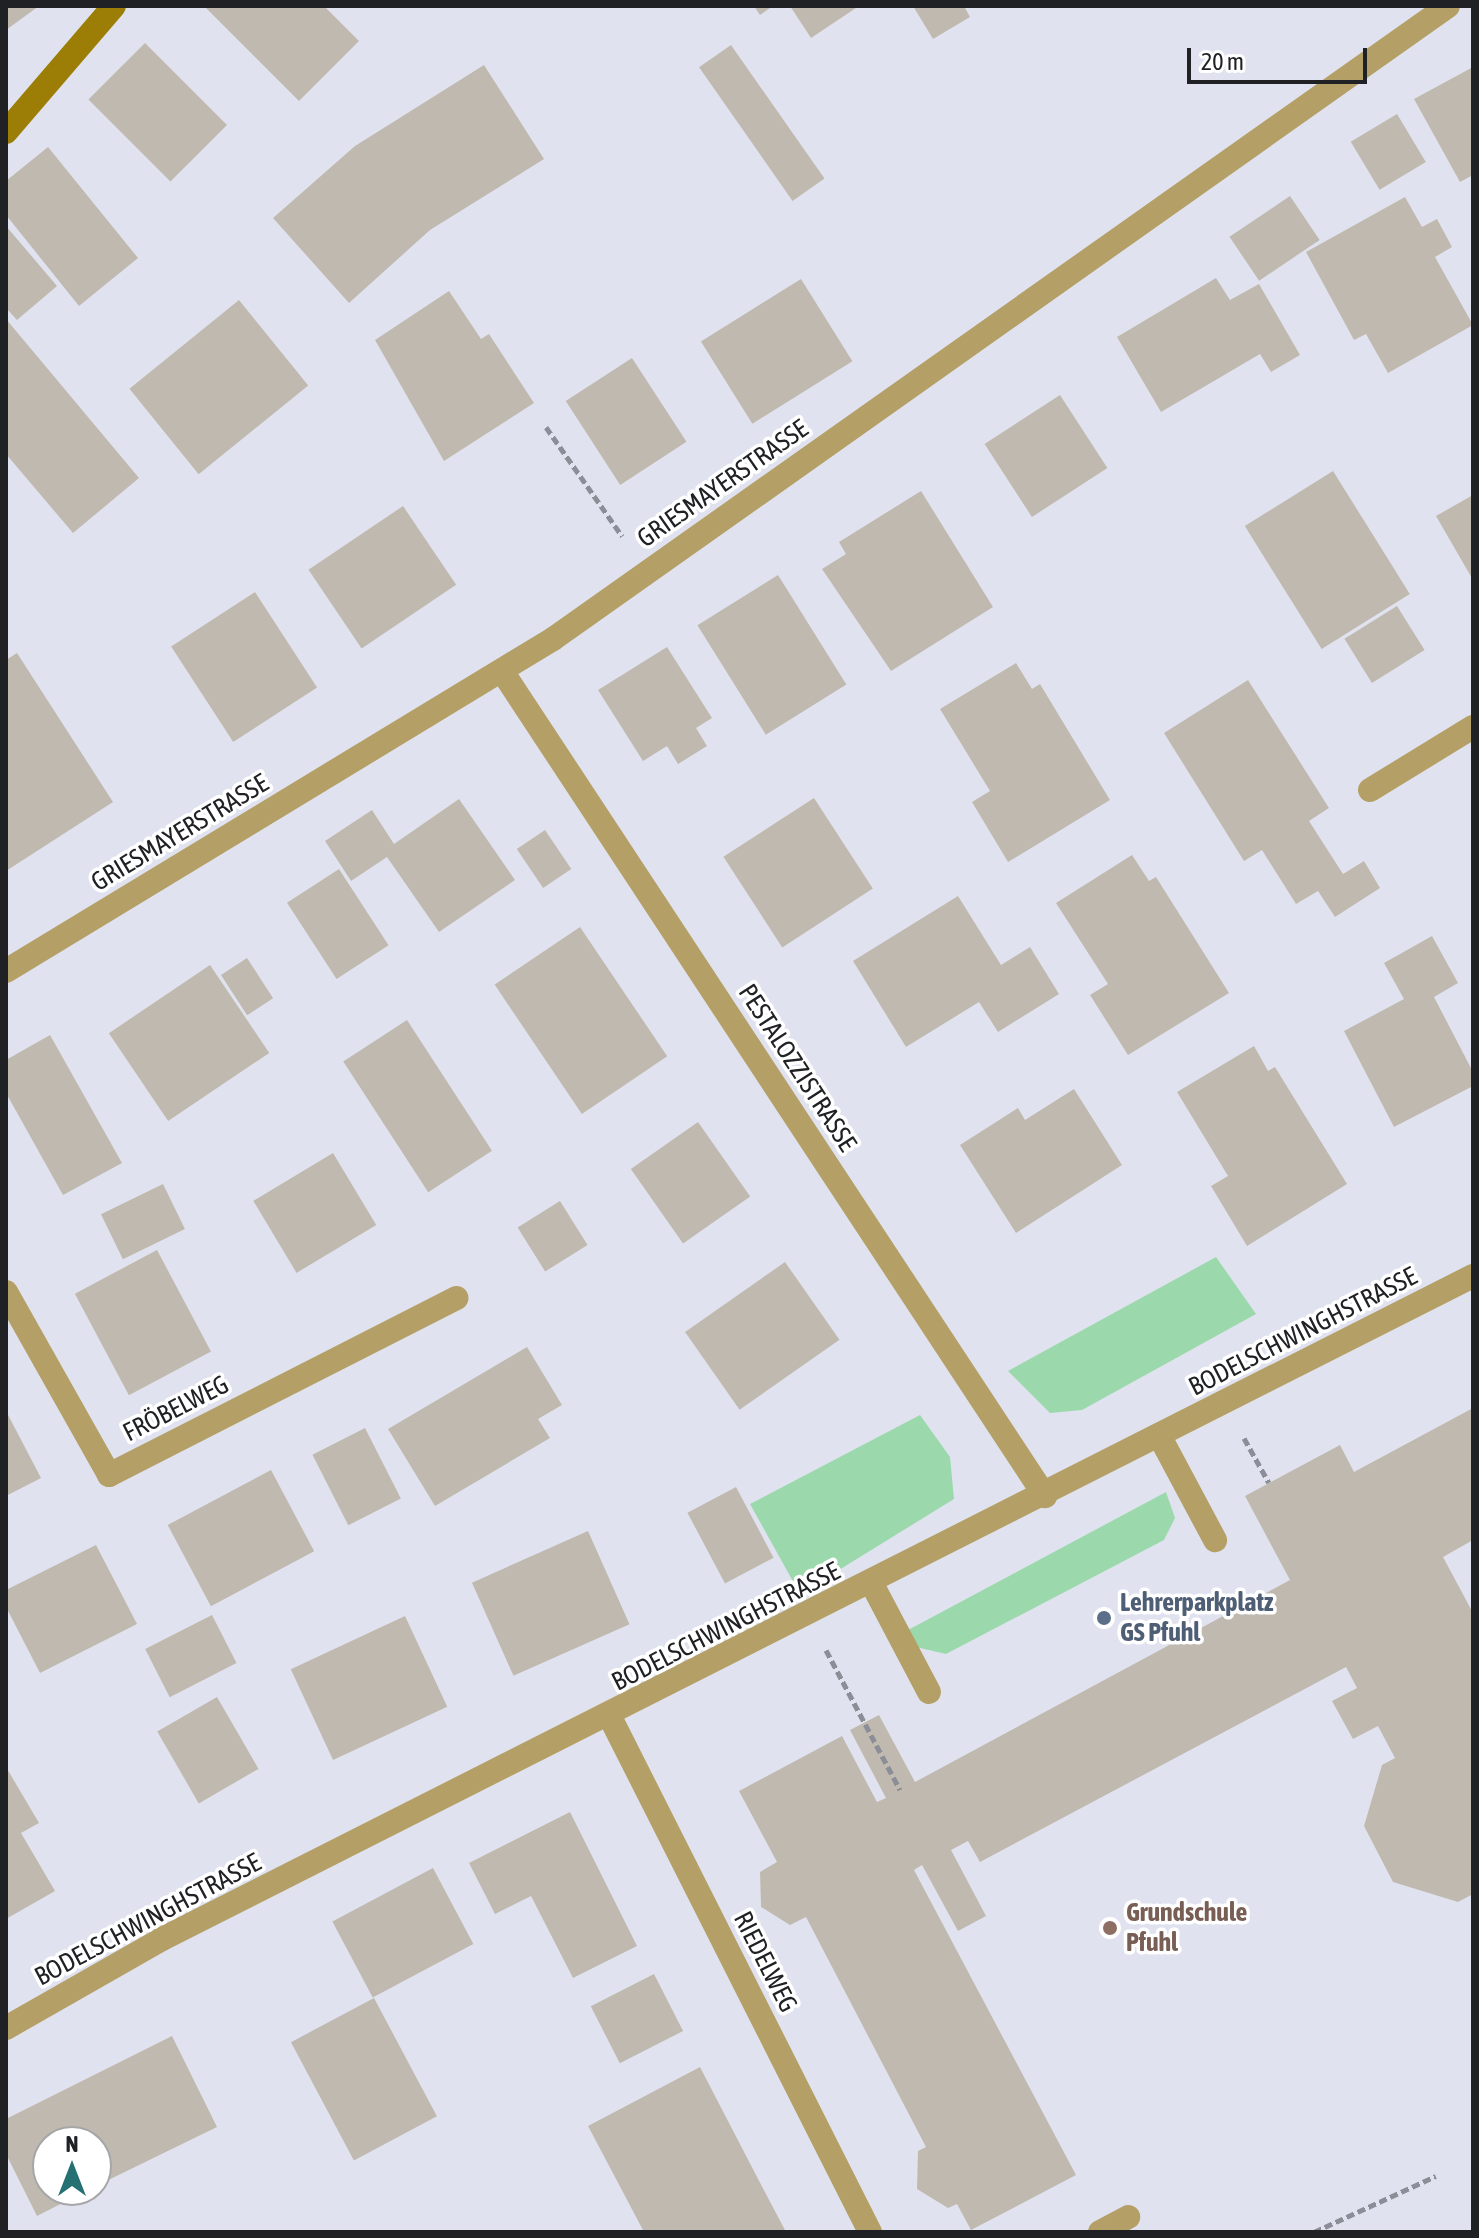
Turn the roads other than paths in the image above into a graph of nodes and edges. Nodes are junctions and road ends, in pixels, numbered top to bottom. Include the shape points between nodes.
1 (114, 6) edge
2 (1448, 6) edge
3 (6, 132) edge
4 (502, 671) junction
5 (1473, 727) edge
6 (1370, 790) dead end
7 (6, 971) edge
8 (1473, 1276) edge
9 (6, 1292) edge
10 (456, 1298) dead end
11 (1160, 1437) junction
12 (1045, 1496) junction
13 (1215, 1540) dead end
14 (872, 1584) junction
15 (929, 1692) dead end
16 (610, 1717) junction
17 (6, 2028) edge
18 (1128, 2217) dead end
19 (870, 2232) edge
20 (1100, 2232) edge

1 - 3 street
2 - 4 street, GRIESMAYERSTRASSE
4 - 7 street, GRIESMAYERSTRASSE
4 - 12 street, PESTALOZZISTRASSE
5 - 6 street
8 - 11 street, BODELSCHWINGHSTRASSE
9 - 10 street, FRÖBELWEG via 109,1475
11 - 12 street, BODELSCHWINGHSTRASSE
11 - 13 street
12 - 14 street, BODELSCHWINGHSTRASSE
14 - 15 street
14 - 16 street, BODELSCHWINGHSTRASSE
16 - 17 street, BODELSCHWINGHSTRASSE via 162,1939
16 - 19 street, RIEDELWEG
18 - 20 street

